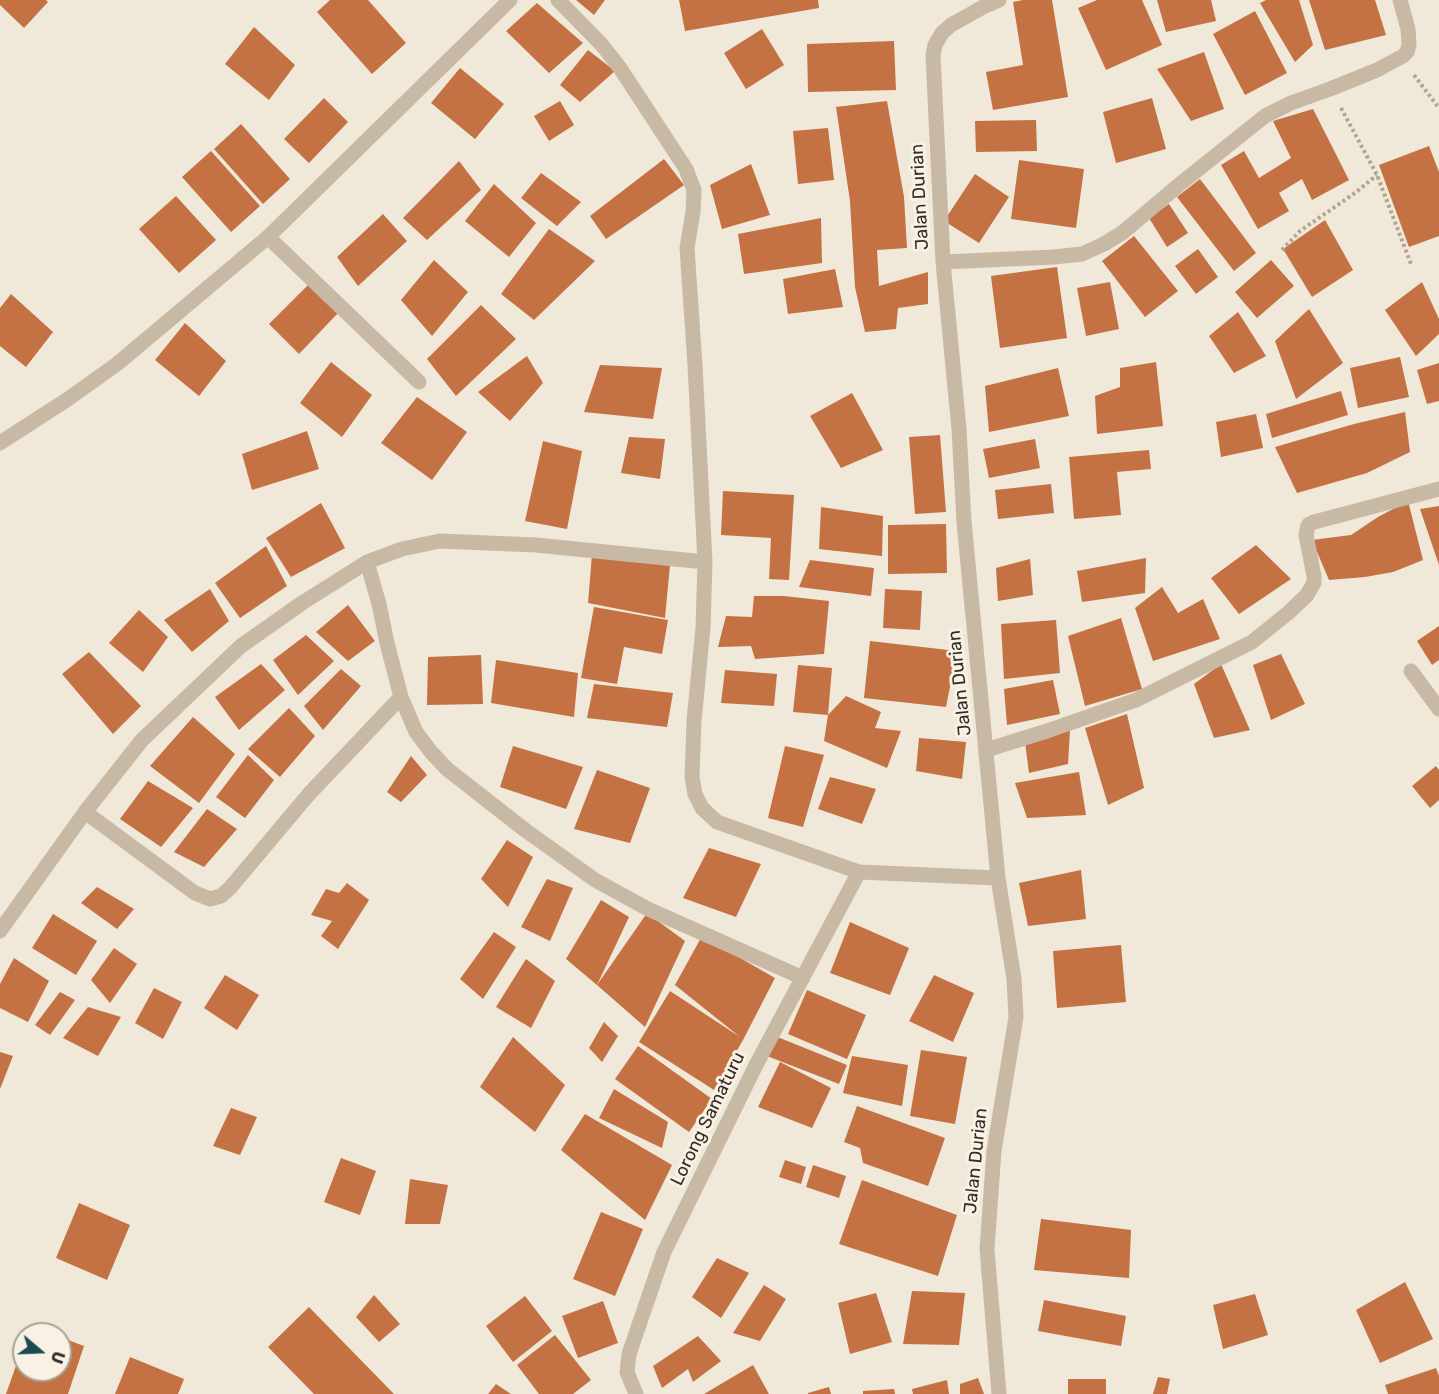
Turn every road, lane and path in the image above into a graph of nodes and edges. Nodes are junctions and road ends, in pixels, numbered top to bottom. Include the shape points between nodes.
1 (510, 0) edge
2 (558, 0) edge
3 (999, 0) edge
4 (1400, 0) edge
5 (1401, 58) junction
6 (1330, 89) junction
7 (1439, 108) edge
8 (1377, 175) junction
9 (268, 237) junction
10 (1282, 250) dead end
11 (943, 262) junction
12 (1411, 264) dead end
13 (419, 382) dead end
14 (0, 443) edge
15 (1439, 489) edge
16 (367, 562) junction
17 (705, 562) junction
18 (1411, 671) dead end
19 (401, 697) junction
20 (1439, 708) edge
21 (986, 750) junction
22 (84, 812) junction
23 (859, 872) junction
24 (998, 878) junction
25 (0, 931) edge
26 (802, 978) junction
27 (636, 1394) edge
28 (999, 1394) edge

1 - 9 street
2 - 17 street via 620,68 686,169 694,190 687,248
3 - 11 street, Jalan Durian via 951,25 935,45
4 - 5 street via 1410,45
5 - 6 street
5 - 7 path
6 - 8 path
6 - 11 street via 1265,116 1122,233 1082,254
8 - 10 path via 1300,231
8 - 12 path
9 - 13 street
9 - 14 street via 117,364
11 - 21 street, Jalan Durian
15 - 21 street via 1308,525 1306,535 1314,583 1307,595 1252,642 1136,700
16 - 17 street via 440,541 536,545
16 - 19 street
16 - 22 street via 241,646 142,740
17 - 23 street via 694,721 695,794 702,808 717,822
18 - 20 street
19 - 22 street via 309,794 221,896 210,898 195,893
19 - 26 street via 416,732 447,769 563,858 648,909
21 - 24 street, Jalan Durian
22 - 25 street
23 - 24 street
23 - 26 street, Lorong Samaturu
24 - 28 street, Jalan Durian via 1016,1017 994,1150 987,1249
26 - 27 street, Lorong Samaturu via 664,1252 629,1354 627,1372

